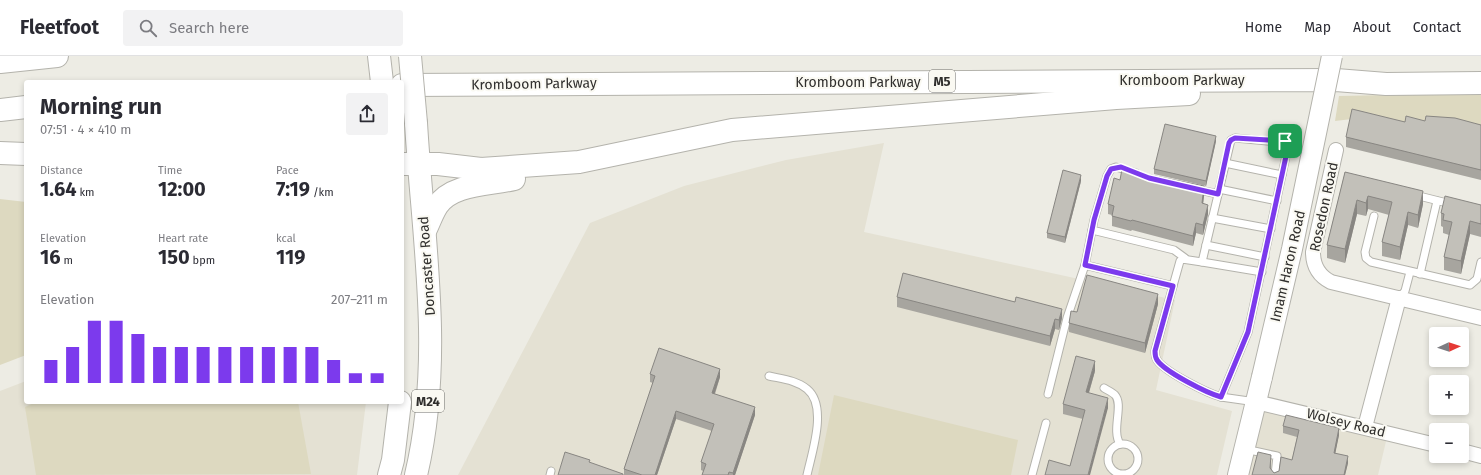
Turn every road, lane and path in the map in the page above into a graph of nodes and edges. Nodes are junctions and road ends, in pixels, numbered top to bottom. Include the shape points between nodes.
1 (57, 56) edge
2 (379, 56) edge
3 (410, 56) edge
4 (1332, 56) edge
5 (0, 62) edge
6 (382, 80) edge
7 (1481, 83) edge
8 (1386, 84) junction
9 (404, 85) edge
10 (24, 107) edge
11 (0, 110) edge
12 (1336, 150) dead end
13 (0, 153) edge
14 (24, 154) edge
15 (578, 162) junction
16 (410, 163) edge
17 (1225, 163) junction
18 (1282, 175) junction
19 (1144, 176) edge
20 (1185, 187) edge
21 (1218, 191) junction
22 (1408, 193) edge
23 (1438, 200) junction
24 (1277, 201) junction
25 (1459, 206) edge
26 (1374, 216) dead end
27 (1212, 218) junction
28 (1271, 229) junction
29 (1092, 230) junction
30 (425, 231) junction
31 (1206, 245) junction
32 (1265, 256) junction
33 (1185, 258) junction
34 (1202, 262) junction
35 (1481, 262) edge
36 (1085, 265) junction
37 (1262, 272) junction
38 (1410, 272) junction
39 (1420, 274) junction
40 (1173, 286) junction
41 (1399, 298) junction
42 (1481, 318) edge
43 (769, 376) dead end
44 (1104, 388) dead end
45 (1048, 394) dead end
46 (1221, 397) junction
47 (1256, 402) junction
48 (400, 404) edge
49 (1046, 423) dead end
50 (1364, 427) junction
51 (1429, 443) edge
52 (1120, 444) junction
53 (1245, 449) junction
54 (1469, 453) edge
55 (1481, 456) edge
56 (1110, 471) edge
57 (389, 475) edge
58 (416, 475) edge
59 (807, 475) edge
60 (1032, 475) edge
61 (1238, 475) edge
62 (1275, 475) edge

1 - 5 main road
2 - 6 main road
3 - 16 main road, Doncaster Road / M24, bridge via 416,123
4 - 47 street, Imam Haron Road, bridge via 1292,249
7 - 8 main road, Kromboom Parkway / M5
8 - 9 main road, Kromboom Parkway / M5 via 1321,80
8 - 15 main road via 1116,98 732,130
10 - 11 main road
12 - 41 street, Rosedon Road via 1313,252 1316,267 1322,276 1331,282
13 - 14 main road
15 - 16 main road via 480,170
15 - 30 main road via 454,192 437,206
16 - 30 main road, Doncaster Road / M24
17 - 18 lane
17 - 18 lane via 1229,143 1233,138 1285,141 1288,147
17 - 21 lane
18 - 24 lane
19 - 29 lane via 1121,167 1111,169
20 - 21 lane
21 - 24 lane
21 - 27 lane
22 - 23 lane
23 - 25 lane
23 - 39 lane
24 - 28 lane
26 - 38 lane via 1365,252 1366,258 1371,262
27 - 28 lane
27 - 31 lane
28 - 32 lane
29 - 33 lane via 1174,250
29 - 36 lane
30 - 58 main road, Doncaster Road / M24 via 431,333 429,390
31 - 32 lane
31 - 34 lane
32 - 37 lane
33 - 34 lane
33 - 40 lane via 1180,261
34 - 37 lane
35 - 39 lane via 1477,279 1470,285
36 - 40 lane
36 - 45 lane via 1067,318
37 - 46 lane via 1248,332
38 - 39 lane
38 - 41 lane via 1405,291
40 - 46 lane via 1155,351 1156,359 1205,392
41 - 42 street, Rosedon Road
41 - 50 street
43 - 59 lane via 793,381 806,388 814,399 818,412 817,427
44 - 52 lane via 1117,399 1116,434
46 - 47 lane
47 - 50 street, Wolsey Road
47 - 53 street, Imam Haron Road
48 - 57 main road, M24
49 - 60 lane
50 - 51 street, Wolsey Road
52 - 56 lane via 1109,456
52 - 56 lane via 1131,446 1138,455 1138,461 1132,471 1127,473
53 - 61 street, Imam Haron Road
53 - 62 lane via 1277,456
54 - 55 street

